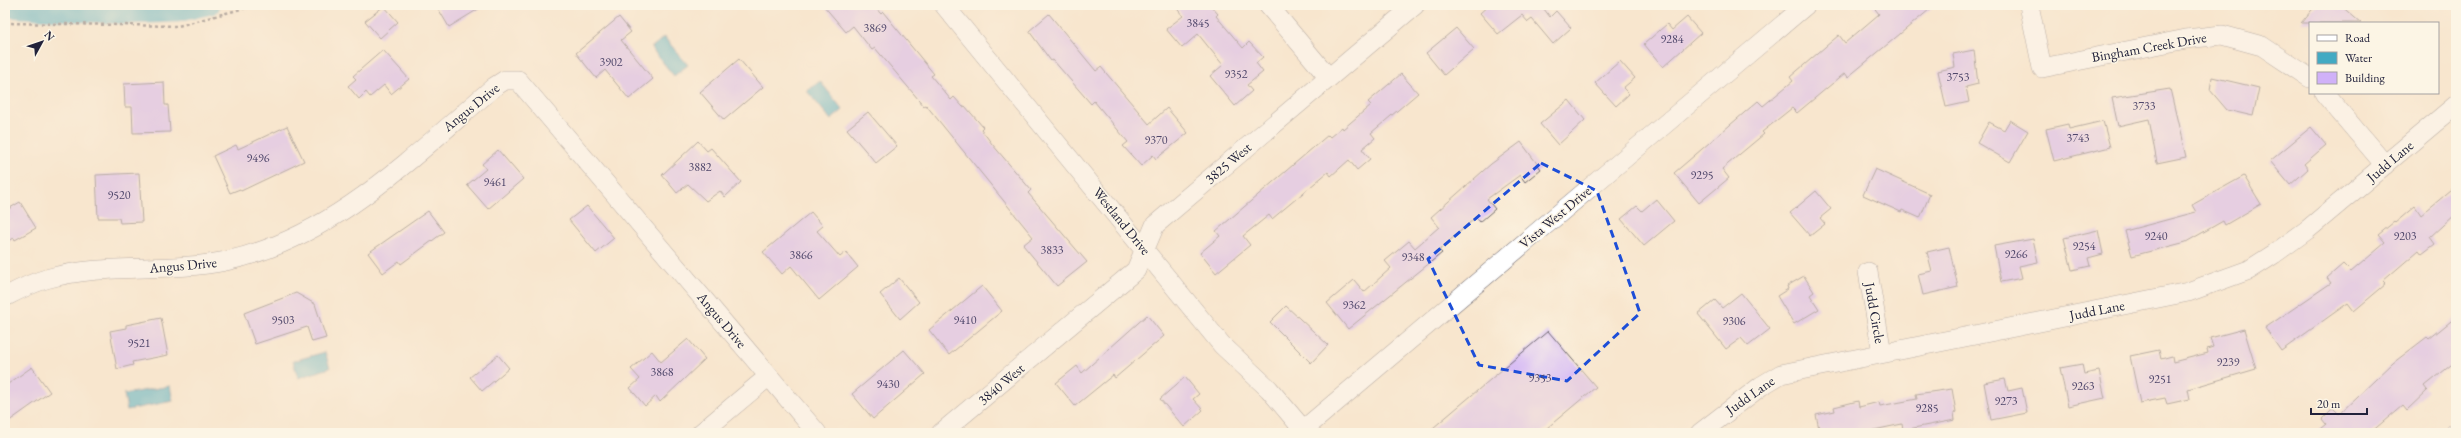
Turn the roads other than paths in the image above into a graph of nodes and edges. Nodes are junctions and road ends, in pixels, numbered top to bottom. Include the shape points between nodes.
1 (944, 5) edge
2 (1268, 5) edge
3 (1415, 5) edge
4 (1806, 5) edge
5 (2029, 5) edge
6 (2309, 77) edge
7 (1329, 78) junction
8 (2325, 94) edge
9 (2456, 105) edge
10 (2385, 165) junction
11 (1144, 249) junction
12 (1868, 272) dead end
13 (5, 297) edge
14 (1060, 335) joint
15 (1882, 353) junction
16 (769, 376) junction
17 (1305, 431) edge
18 (701, 433) edge
19 (816, 433) edge
20 (941, 433) edge
21 (1700, 433) edge

1 - 11 street, Westland Drive
2 - 7 street
3 - 7 street, 3825 West
4 - 17 street, Vista West Drive
5 - 6 street, Bingham Creek Drive via 2042,68 2186,39 2222,35 2262,46
7 - 11 street, 3825 West via 1155,225
8 - 10 street
9 - 10 street, Judd Lane
10 - 15 street, Judd Lane via 2274,254 2249,270 2216,283 2188,292
11 - 14 street, 3825 West via 1136,270
11 - 17 street, Westland Drive via 1222,345 1264,384
12 - 15 street, Judd Circle
13 - 16 street, Angus Drive via 46,279 73,273 188,267 227,261 264,251 300,236 361,200 494,87 505,80 518,80
14 - 20 street, 3840 West
15 - 21 street, Judd Lane via 1782,374 1761,386
16 - 18 street
16 - 19 street, Angus Drive

